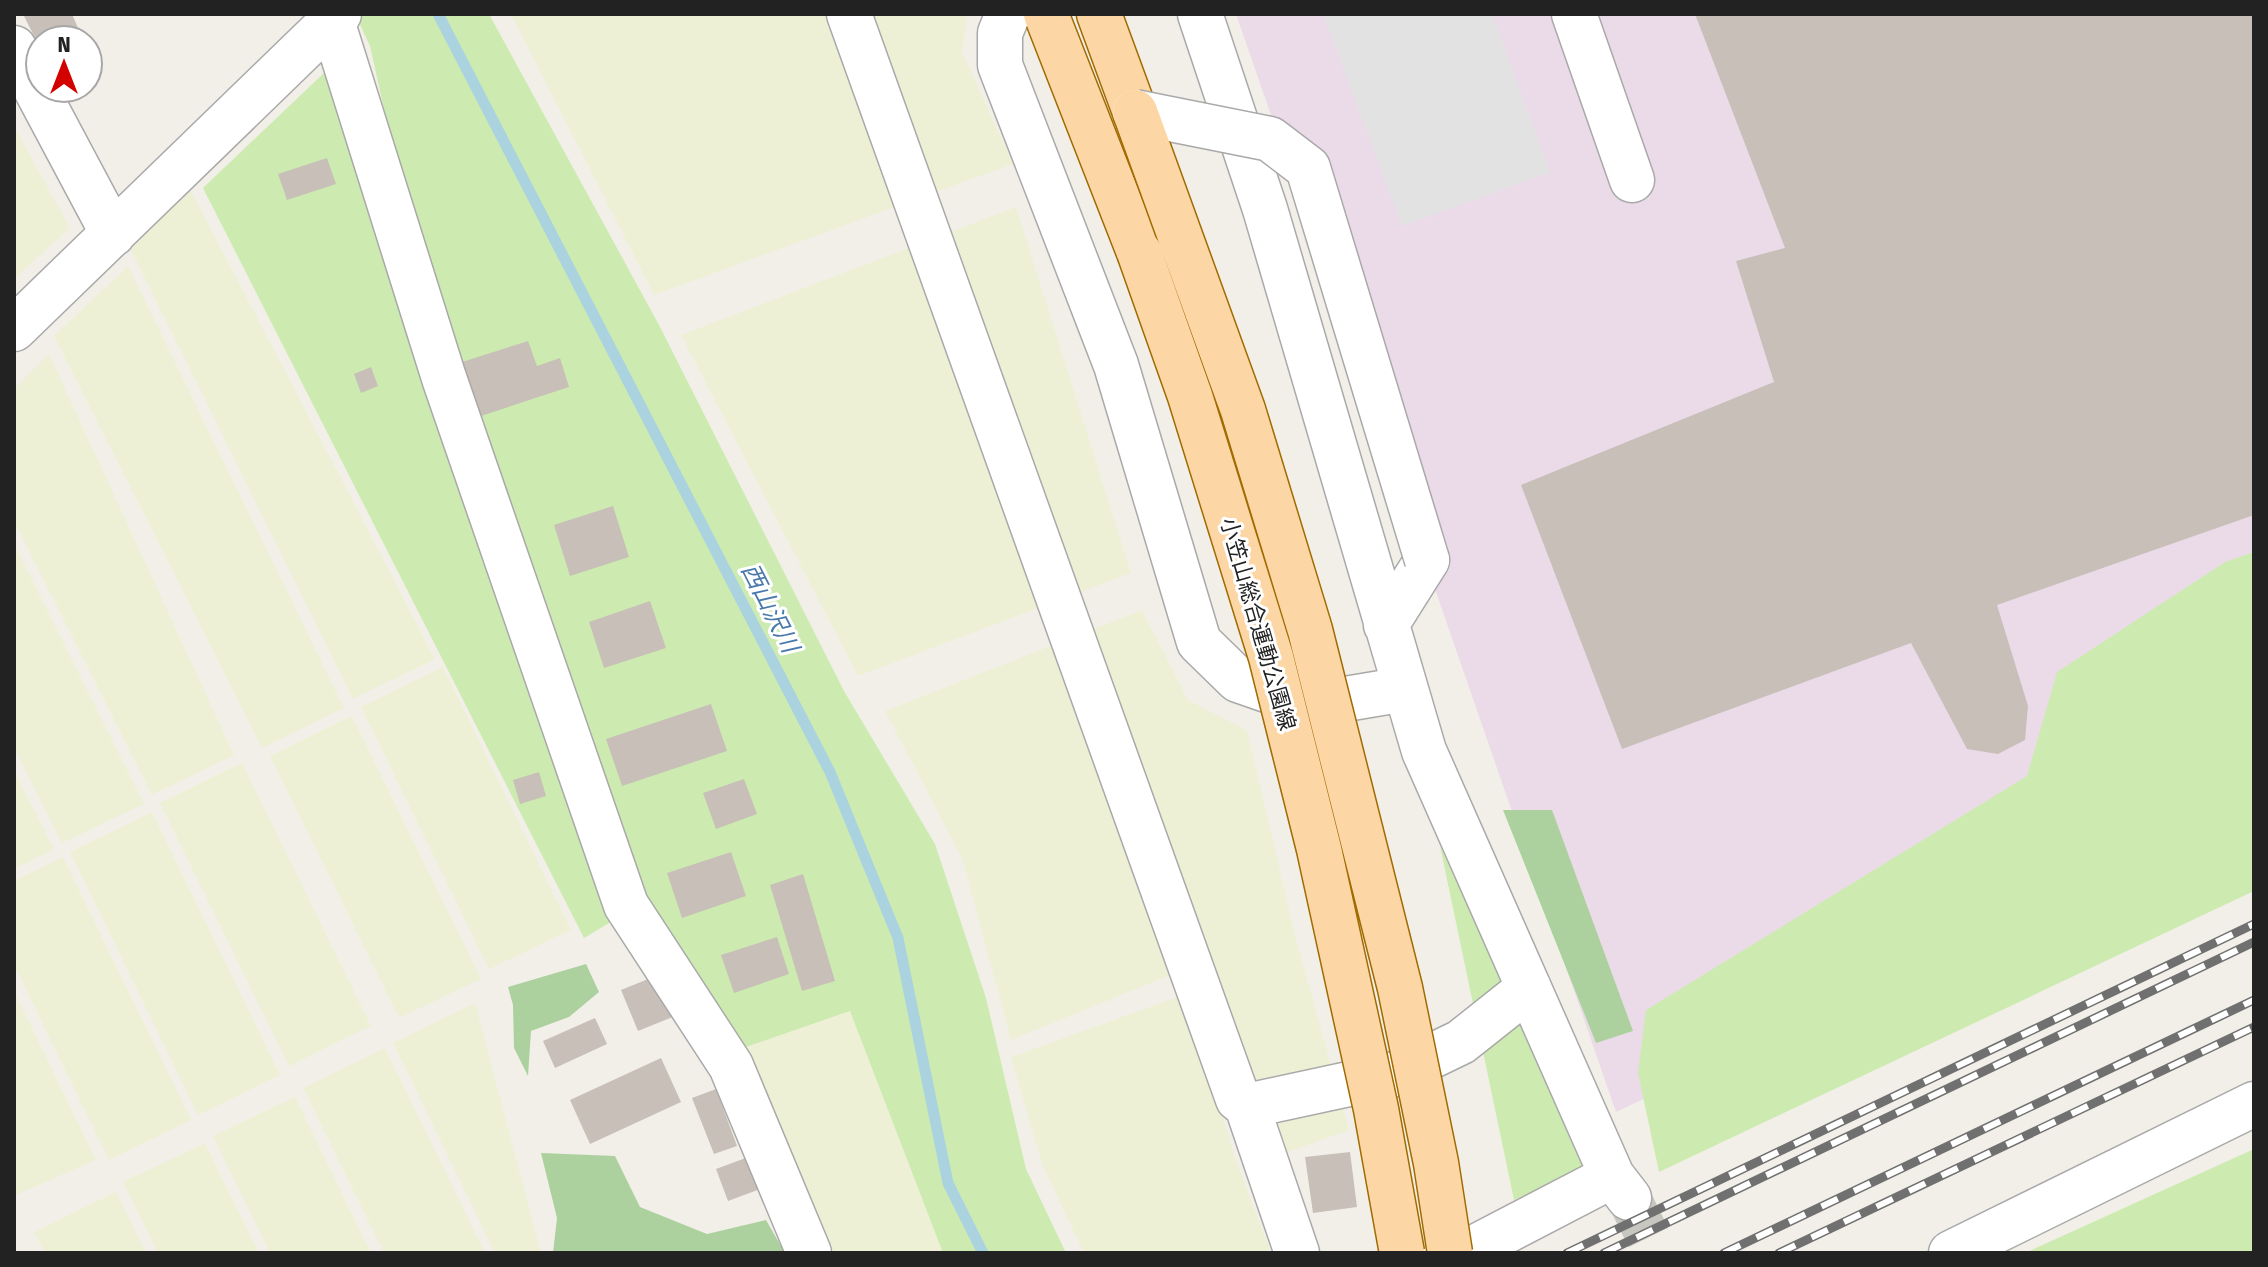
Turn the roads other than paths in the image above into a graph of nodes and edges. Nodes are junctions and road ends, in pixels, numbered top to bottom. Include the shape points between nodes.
1 (849, 14) edge
2 (1008, 14) edge
3 (1046, 14) edge
4 (1099, 14) edge
5 (1200, 14) edge
6 (1574, 14) edge
7 (335, 18) edge
8 (14, 48) edge
9 (1135, 112) junction
10 (1632, 180) dead end
11 (113, 234) junction
12 (14, 329) edge
13 (1386, 625) junction
14 (1405, 689) junction
15 (1529, 988) junction
16 (2254, 1104) edge
17 (1247, 1106) junction
18 (809, 1253) edge
19 (1297, 1253) edge
20 (1402, 1253) edge
21 (1450, 1253) edge
22 (1464, 1253) edge
23 (1951, 1253) edge

1 - 17 street via 1238,1099
2 - 14 street via 1000,33 1000,65 1116,365 1199,642 1238,680 1310,705
3 - 20 main road, 小笠山総合運動公園線, bridge via 1190,396 1271,657 1319,849
4 - 9 main road
5 - 13 street via 1265,209
6 - 10 street
7 - 11 street
7 - 18 street via 444,378 626,905 731,1066
8 - 11 street
9 - 13 street, bridge via 1270,139 1308,168 1427,560
9 - 21 main road, bridge via 1243,410 1314,643 1400,988
11 - 12 street
13 - 14 street
14 - 15 street via 1424,751
15 - 17 street via 1461,1042 1395,1074
15 - 22 street via 1620,1187
16 - 23 street
17 - 19 street

